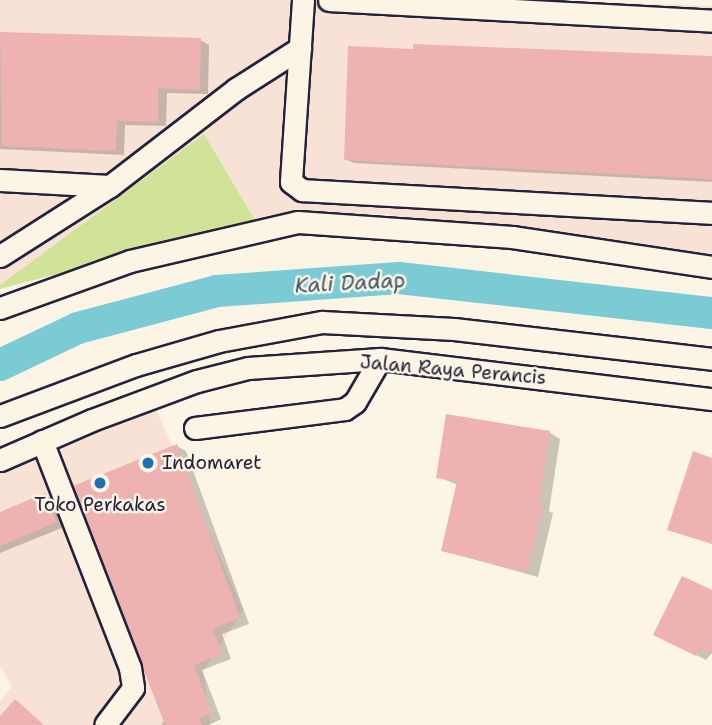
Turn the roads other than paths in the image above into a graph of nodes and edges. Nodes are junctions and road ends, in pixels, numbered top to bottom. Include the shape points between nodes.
1 (303, 0) edge
2 (329, 0) edge
3 (712, 21) edge
4 (300, 48) junction
5 (0, 180) edge
6 (110, 186) junction
7 (712, 213) edge
8 (0, 256) edge
9 (712, 267) edge
10 (0, 308) edge
11 (380, 359) junction
12 (712, 359) edge
13 (712, 399) edge
14 (0, 416) edge
15 (195, 428) dead end
16 (41, 441) junction
17 (0, 460) edge
18 (105, 725) edge

1 - 4 street
2 - 3 street
4 - 6 street via 236,89
4 - 7 street via 291,182 302,190
5 - 6 street
6 - 8 street
9 - 10 street via 512,237 298,222 130,261
11 - 13 street, Jalan Raya Perancis
11 - 15 street via 355,402 345,409
11 - 16 street, Jalan Raya Perancis via 248,368 197,382
12 - 14 street via 454,329 322,322 219,341 136,365
16 - 17 street, Jalan Raya Perancis
16 - 18 street via 130,668 133,688

